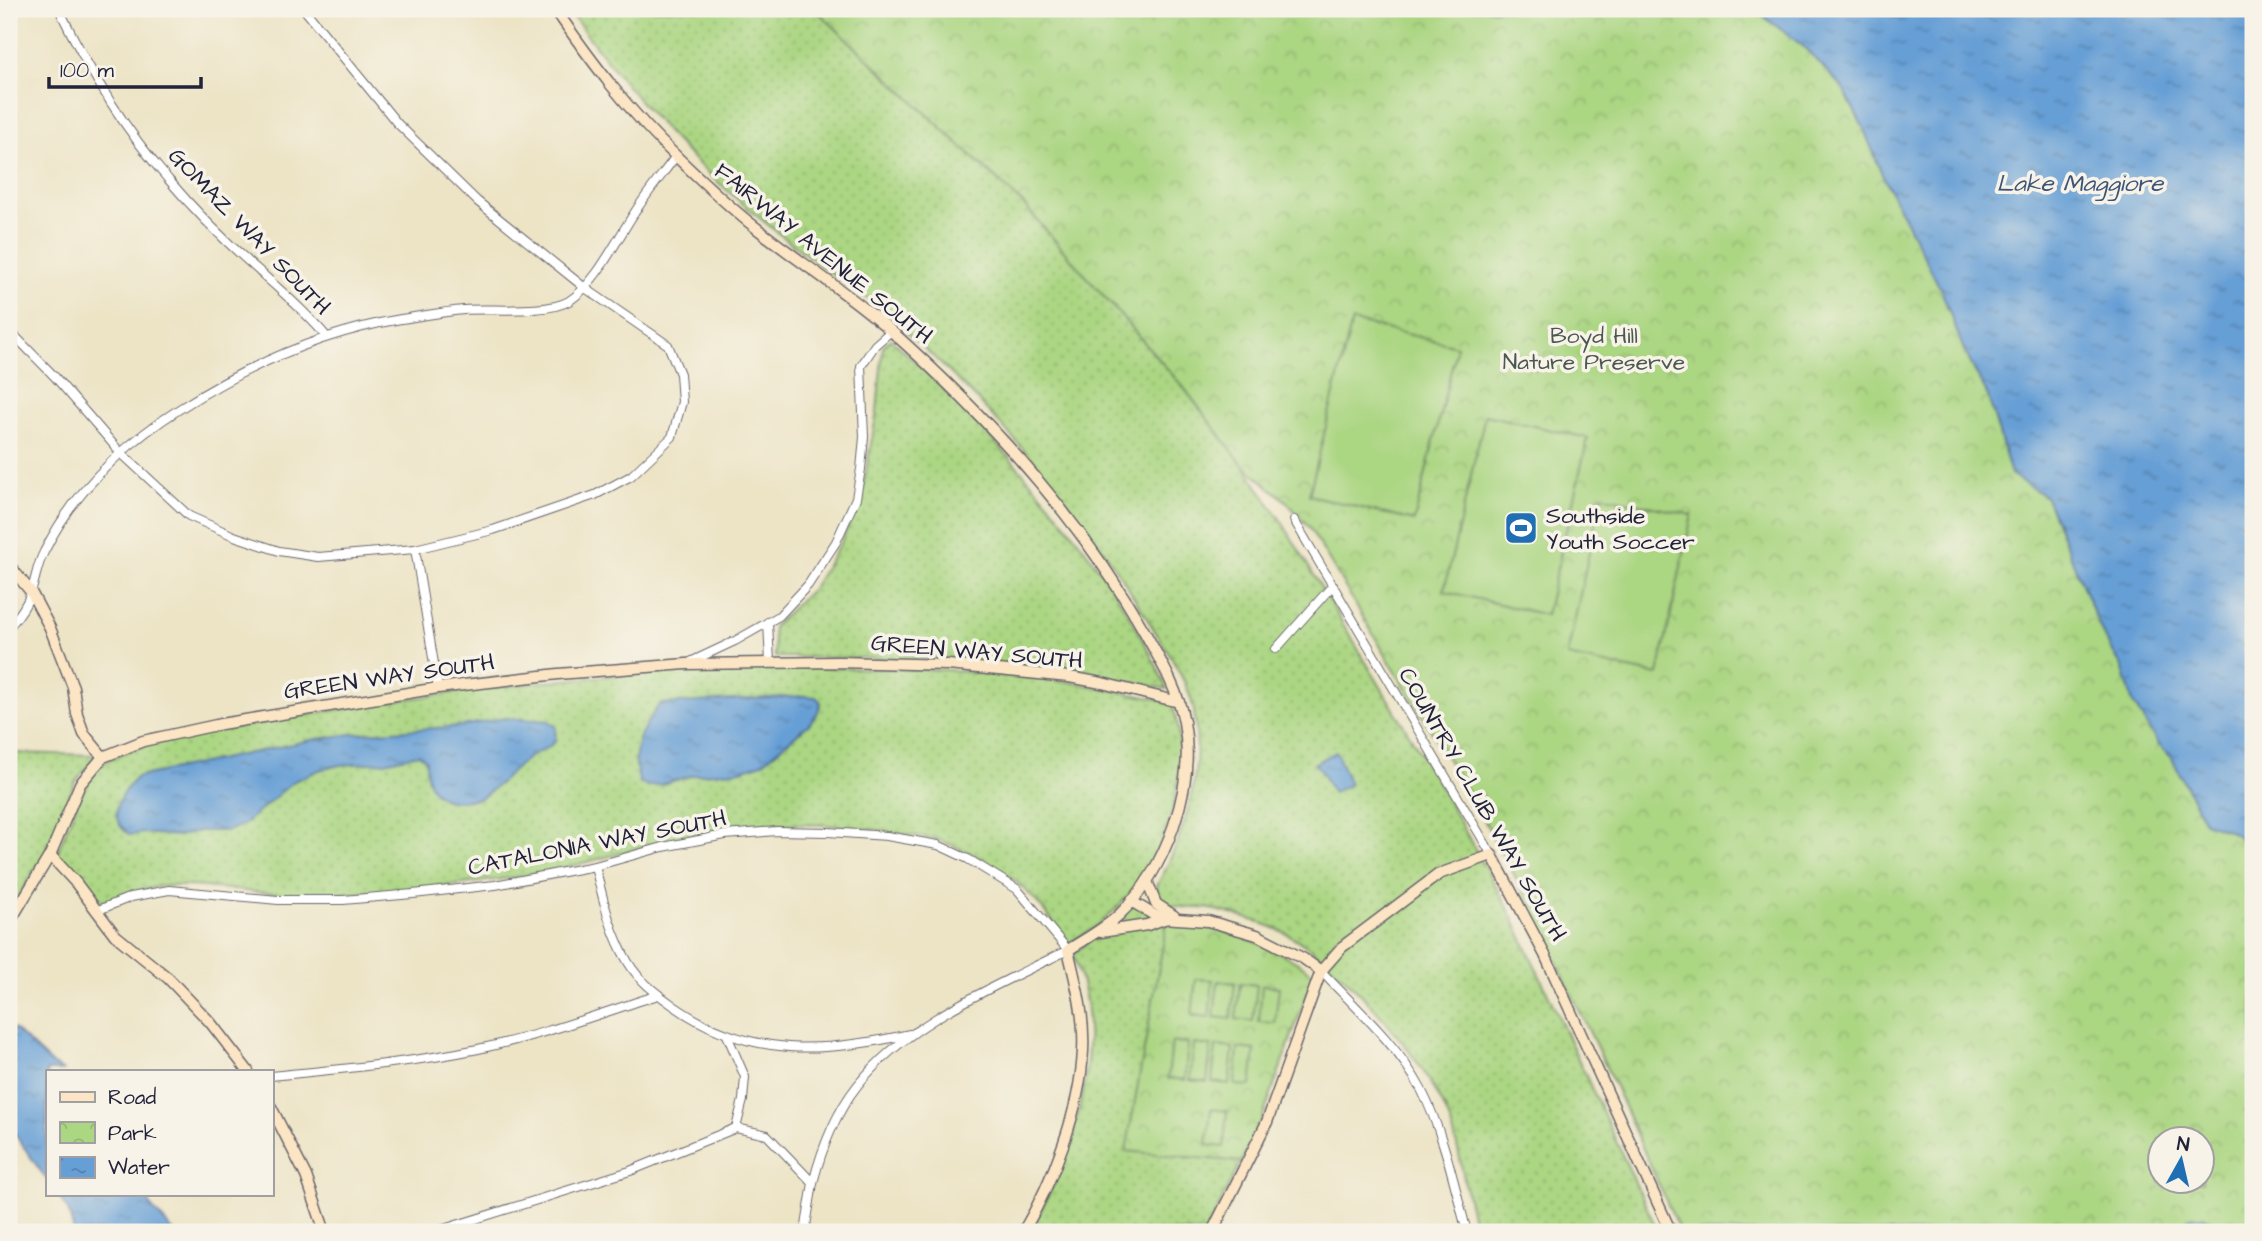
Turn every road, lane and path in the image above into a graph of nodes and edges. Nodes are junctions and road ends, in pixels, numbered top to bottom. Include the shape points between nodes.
1 (59, 9) edge
2 (304, 9) edge
3 (555, 9) edge
4 (676, 156) junction
5 (585, 288) junction
6 (9, 330) edge
7 (891, 331) junction
8 (326, 337) junction
9 (120, 452) junction
10 (1294, 520) dead end
11 (415, 548) junction
12 (9, 565) edge
13 (1333, 585) junction
14 (32, 592) junction
15 (768, 622) junction
16 (9, 628) edge
17 (1276, 649) dead end
18 (770, 663) junction
19 (686, 664) junction
20 (439, 688) junction
21 (1178, 702) junction
22 (103, 757) junction
23 (50, 855) junction
24 (1492, 855) junction
25 (595, 866) junction
26 (1147, 881) junction
27 (1131, 901) junction
28 (96, 911) junction
29 (1172, 918) junction
30 (9, 923) edge
31 (1095, 934) junction
32 (1068, 950) junction
33 (1321, 971) junction
34 (658, 995) junction
35 (913, 1033) junction
36 (727, 1035) junction
37 (247, 1070) edge
38 (273, 1076) edge
39 (273, 1111) edge
40 (736, 1128) junction
41 (813, 1182) junction
42 (325, 1232) edge
43 (434, 1232) edge
44 (805, 1232) edge
45 (1023, 1232) edge
46 (1212, 1232) edge
47 (1467, 1232) edge
48 (1671, 1232) edge

1 - 8 street, GOMAZ WAY SOUTH via 80,53 167,179 301,307
2 - 5 street via 397,123 477,201
3 - 4 street, FAIRWAY AVENUE SOUTH via 625,102
4 - 5 street
4 - 7 street, FAIRWAY AVENUE SOUTH via 755,227
5 - 8 street via 568,302 550,308 464,310
5 - 11 street via 667,345 680,374 682,401 672,437 631,475 595,495 493,530
6 - 9 street
7 - 15 street, GREEN WAY SOUTH via 861,366 864,436 856,498 836,542 808,585
7 - 21 street, FAIRWAY AVENUE SOUTH via 1019,458 1071,523 1122,593
8 - 9 street via 246,372 181,408
9 - 11 street via 189,516 279,551 318,557
9 - 14 street via 56,527 36,566
10 - 13 street, COUNTRY CLUB WAY SOUTH
11 - 20 street
12 - 14 street
13 - 17 street
13 - 24 street, COUNTRY CLUB WAY SOUTH
14 - 16 street
14 - 22 street via 62,656 84,734
15 - 18 street
15 - 19 street, GREEN WAY SOUTH
18 - 19 street, GREEN WAY SOUTH
18 - 21 street, GREEN WAY SOUTH via 948,664 1069,677
19 - 20 street, GREEN WAY SOUTH
20 - 22 street, GREEN WAY SOUTH via 221,724 143,741
21 - 26 street, FAIRWAY AVENUE SOUTH via 1184,724 1183,787 1177,817
22 - 23 street via 80,784
23 - 28 street
23 - 30 street
24 - 33 street via 1439,874 1342,947
24 - 48 street, COUNTRY CLUB WAY SOUTH via 1545,955
25 - 28 street, CATALONIA WAY SOUTH via 495,885 343,900 278,900 169,890 131,897
25 - 32 street, CATALONIA WAY SOUTH via 725,835 777,831 887,836 938,845 1017,888
25 - 34 street via 617,942 642,981
26 - 27 street, FAIRWAY AVENUE SOUTH
26 - 29 street via 1156,904
27 - 29 street via 1154,915
27 - 31 street, FAIRWAY AVENUE SOUTH
28 - 37 street via 115,936 168,978 211,1022
29 - 31 street
29 - 33 street via 1230,926 1257,935
31 - 32 street, FAIRWAY AVENUE SOUTH
32 - 35 street
32 - 45 street via 1080,1002 1084,1050 1063,1143 1043,1198
33 - 46 street via 1267,1122
33 - 47 street via 1395,1050 1420,1087 1439,1132
34 - 36 street
34 - 38 street via 479,1048
35 - 36 street via 818,1050 763,1045
35 - 41 street via 858,1086 838,1115
36 - 40 street via 745,1077
39 - 42 street via 306,1176
40 - 41 street via 767,1135
40 - 43 street via 630,1171
41 - 44 street

